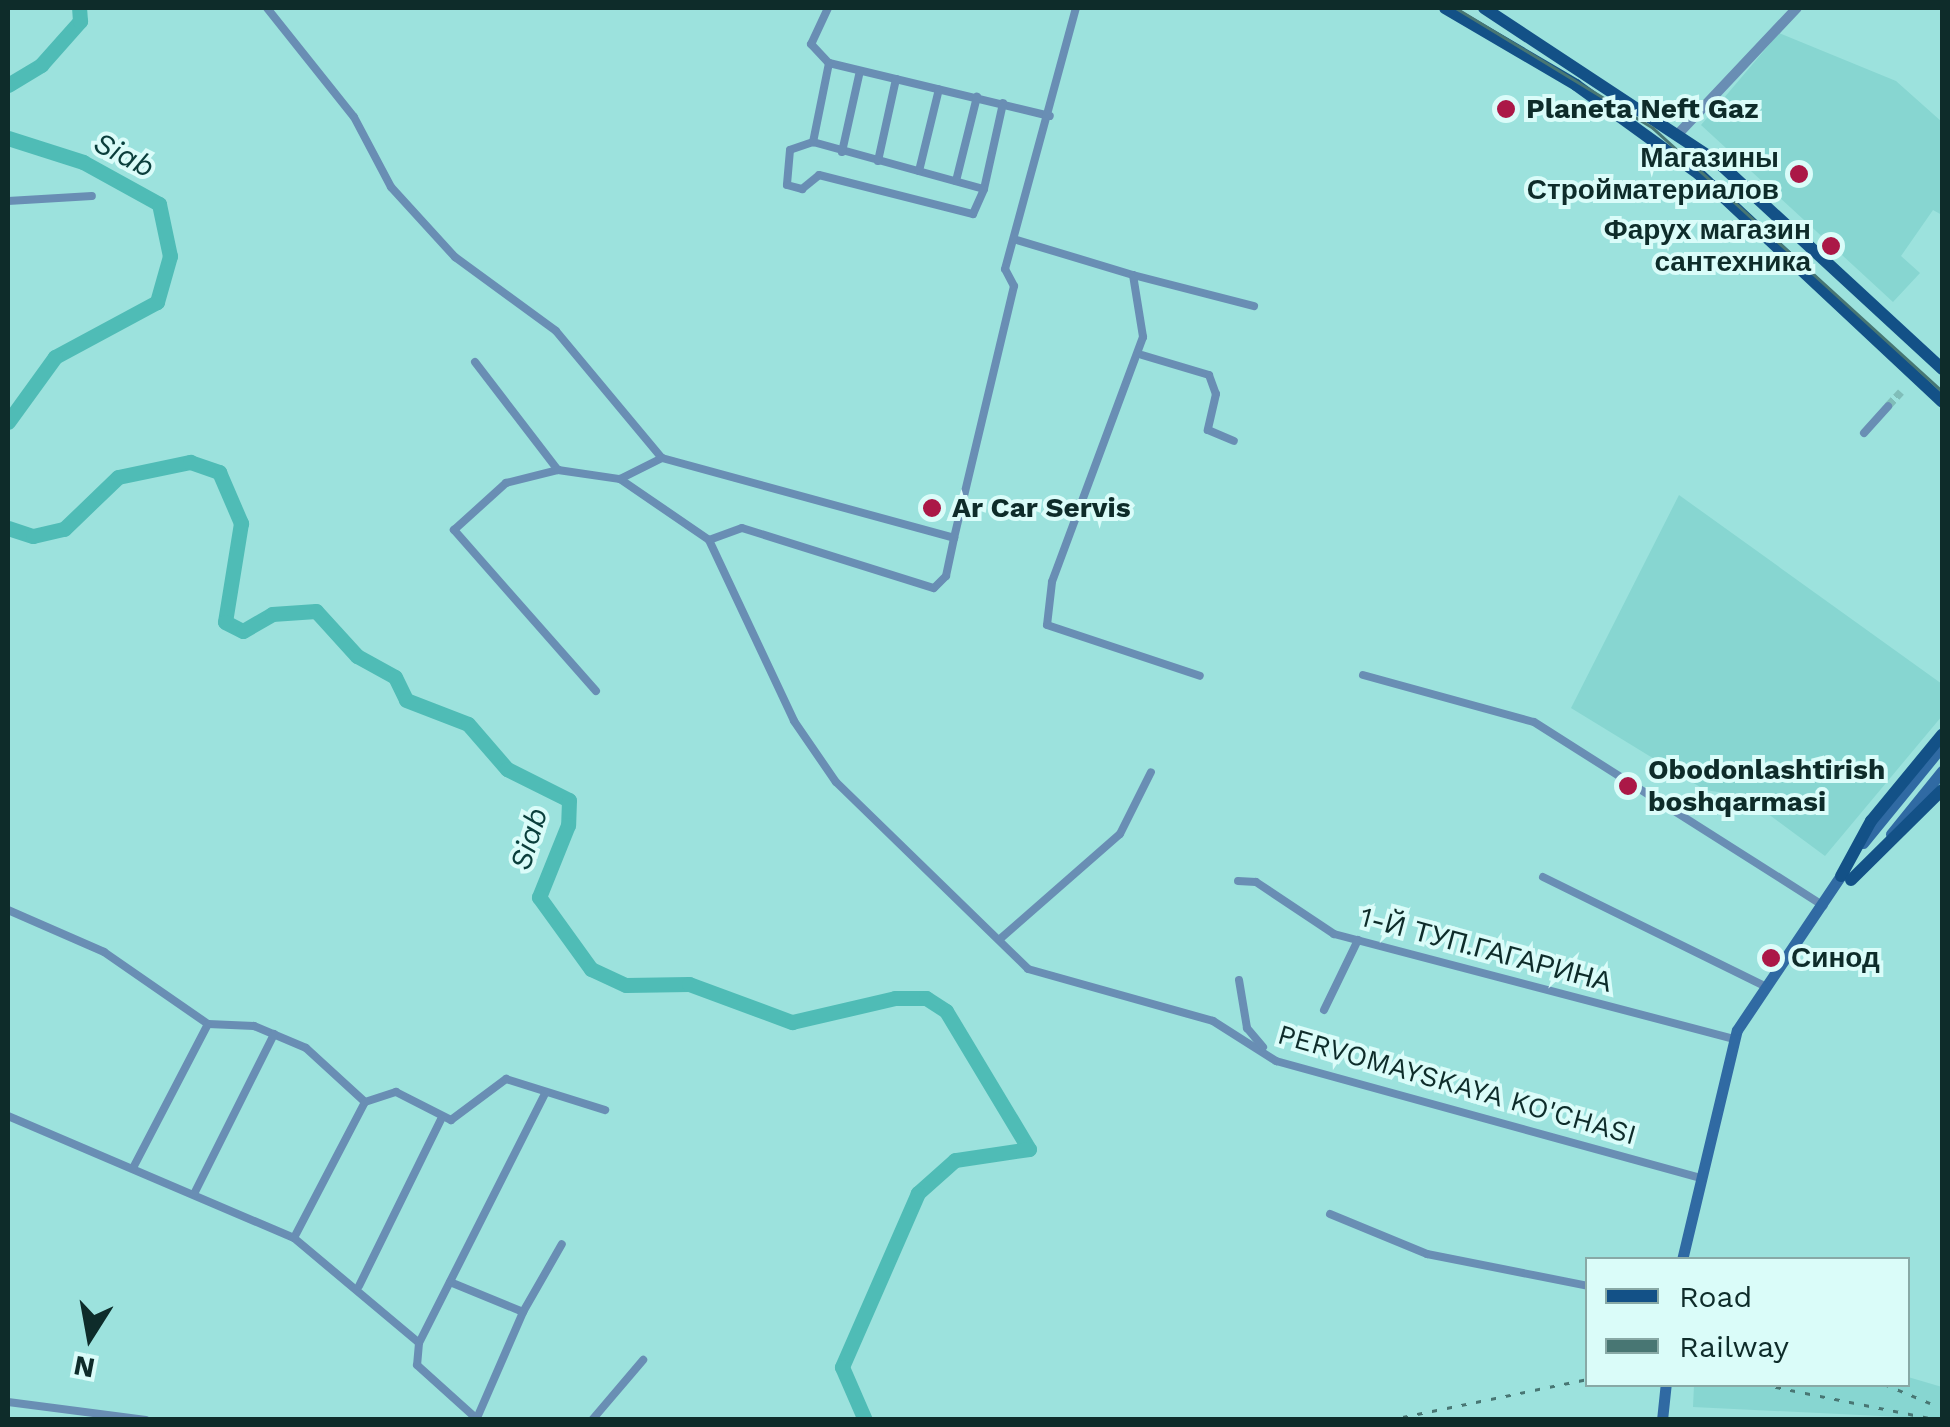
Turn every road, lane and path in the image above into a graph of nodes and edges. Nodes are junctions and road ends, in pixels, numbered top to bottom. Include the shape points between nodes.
1 (267, 8) edge
2 (828, 8) edge
3 (1076, 8) edge
4 (1444, 8) edge
5 (1484, 8) edge
6 (1796, 8) edge
7 (829, 64) junction
8 (860, 70) junction
9 (896, 79) junction
10 (939, 88) junction
11 (977, 97) junction
12 (1003, 103) junction
13 (1050, 116) junction
14 (1680, 133) junction
15 (813, 142) junction
16 (842, 152) junction
17 (878, 161) junction
18 (919, 171) junction
19 (956, 181) junction
20 (984, 189) junction
21 (92, 196) dead end
22 (8, 201) edge
23 (1013, 244) junction
24 (1133, 275) junction
25 (1254, 306) dead end
26 (1142, 355) junction
27 (475, 362) dead end
28 (1942, 370) edge
29 (1942, 401) edge
30 (1888, 406) tunnel mouth
31 (1864, 433) dead end
32 (1234, 441) dead end
33 (662, 458) junction
34 (558, 470) junction
35 (620, 480) junction
36 (954, 538) junction
37 (709, 540) junction
38 (1363, 675) dead end
39 (1200, 676) dead end
40 (596, 691) dead end
41 (1942, 735) edge
42 (1942, 746) edge
43 (1942, 771) edge
44 (1151, 772) dead end
45 (1942, 790) edge
46 (1542, 876) dead end
47 (1846, 878) junction
48 (1238, 881) dead end
49 (1824, 906) junction
50 (8, 910) edge
51 (1000, 939) junction
52 (1358, 940) junction
53 (1240, 980) dead end
54 (1767, 987) junction
55 (1324, 1010) dead end
56 (208, 1024) junction
57 (274, 1034) junction
58 (1734, 1039) junction
59 (1329, 1072) junction
60 (546, 1092) junction
61 (365, 1102) junction
62 (605, 1110) dead end
63 (8, 1116) edge
64 (441, 1119) junction
65 (133, 1168) junction
66 (1700, 1178) junction
67 (194, 1194) junction
68 (1330, 1214) dead end
69 (294, 1238) junction
70 (562, 1244) dead end
71 (1683, 1257) edge
72 (450, 1282) junction
73 (1585, 1285) edge
74 (359, 1286) junction
75 (523, 1312) junction
76 (419, 1343) junction
77 (643, 1360) dead end
78 (1666, 1387) edge
79 (8, 1402) edge
80 (477, 1419) edge
81 (146, 1420) edge
82 (592, 1420) edge
83 (1662, 1420) edge

1 - 33 street via 354,117 391,187 455,257 556,330
2 - 7 street via 810,44
3 - 13 street
4 - 29 main road via 1576,85 1700,174
5 - 14 main road
6 - 14 street
7 - 8 street
7 - 15 street
8 - 9 street
8 - 16 street
9 - 10 street
9 - 17 street
10 - 11 street
10 - 18 street
11 - 12 street
11 - 19 street
12 - 13 street
12 - 20 street
13 - 23 street
14 - 28 main road
15 - 16 street
15 - 20 street via 790,150 788,185 802,189 818,175 973,214
16 - 17 street
17 - 18 street
18 - 19 street
19 - 20 street
21 - 22 street
23 - 24 street via 1020,237
23 - 36 street via 1005,269 1014,286
24 - 25 street
24 - 26 street
26 - 32 street via 1209,375 1216,394 1208,430
26 - 39 street via 1045,617
27 - 34 street
30 - 31 street
33 - 35 street
33 - 36 street
34 - 35 street
34 - 40 street via 506,483 454,530
35 - 37 street
36 - 37 street via 946,576 934,588 742,528
37 - 51 street, PERVOMAYSKAYA KO'CHASI via 794,721 836,782 960,912
38 - 49 street via 1534,722
41 - 47 main road via 1871,821
42 - 47 main road
43 - 47 main road
44 - 51 street via 1120,834
45 - 47 main road
46 - 54 street
47 - 49 main road
48 - 52 street, 1-Й ТУП.ГАГАРИНА
49 - 54 main road
50 - 56 street via 104,952
51 - 59 street, PERVOMAYSKAYA KO'CHASI via 1028,969 1213,1021 1276,1062
52 - 55 street
52 - 58 street, 1-Й ТУП.ГАГАРИНА
53 - 59 street via 1257,1044
54 - 58 main road
56 - 57 street
56 - 65 street
57 - 61 street via 306,1048
57 - 67 street
58 - 66 main road
59 - 66 street, PERVOMAYSKAYA KO'CHASI
60 - 62 street
60 - 64 street via 500,1080 461,1118
60 - 72 street
61 - 64 street via 396,1092
61 - 69 street
63 - 65 street
64 - 74 street
65 - 67 street
66 - 71 main road
67 - 69 street
68 - 73 street via 1427,1254
69 - 74 street
70 - 75 street
72 - 75 street
72 - 76 street
74 - 76 street
75 - 80 street
76 - 80 street via 416,1365
77 - 82 street
78 - 83 main road
79 - 81 street

